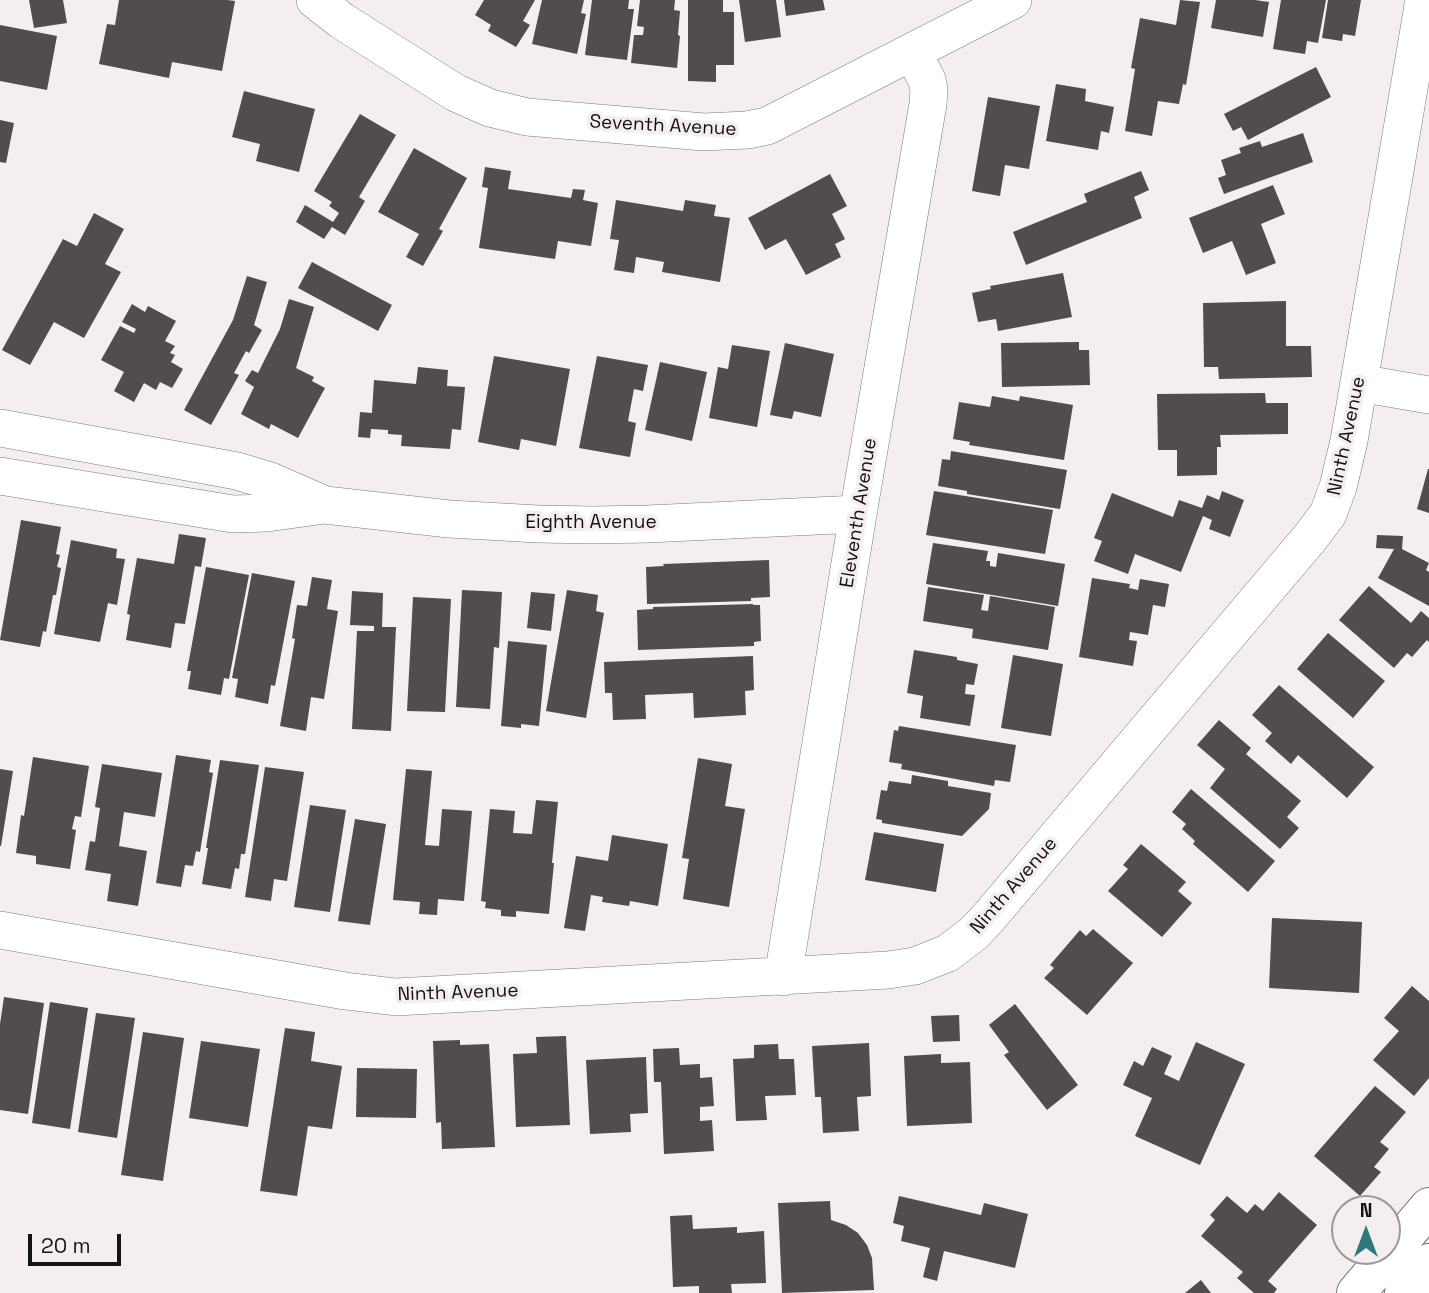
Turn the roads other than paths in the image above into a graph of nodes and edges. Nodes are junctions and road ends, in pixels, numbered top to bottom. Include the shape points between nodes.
1 (315, 0) edge
2 (1013, 0) edge
3 (1424, 0) edge
4 (912, 52) junction
5 (1359, 383) junction
6 (1429, 395) edge
7 (0, 428) edge
8 (0, 476) edge
9 (325, 505) junction
10 (858, 514) junction
11 (0, 930) edge
12 (783, 977) junction
13 (1429, 1206) edge
14 (1429, 1263) edge
15 (1356, 1293) edge
16 (1404, 1293) edge

1 - 4 street, Seventh Avenue via 468,99 527,117 704,132 754,129
2 - 4 street, Seventh Avenue
3 - 5 street, Ninth Avenue
4 - 10 street, Eleventh Avenue via 927,80 928,104
5 - 6 street
5 - 12 street, Ninth Avenue via 1338,487 1323,522 980,927 948,953 915,966
7 - 9 street, Eighth Avenue via 237,471
8 - 9 street, Eighth Avenue via 233,514
9 - 10 street, Eighth Avenue via 449,519 593,525
10 - 12 street, Eleventh Avenue
11 - 12 street, Ninth Avenue via 387,996
13 - 15 main road
14 - 16 main road

